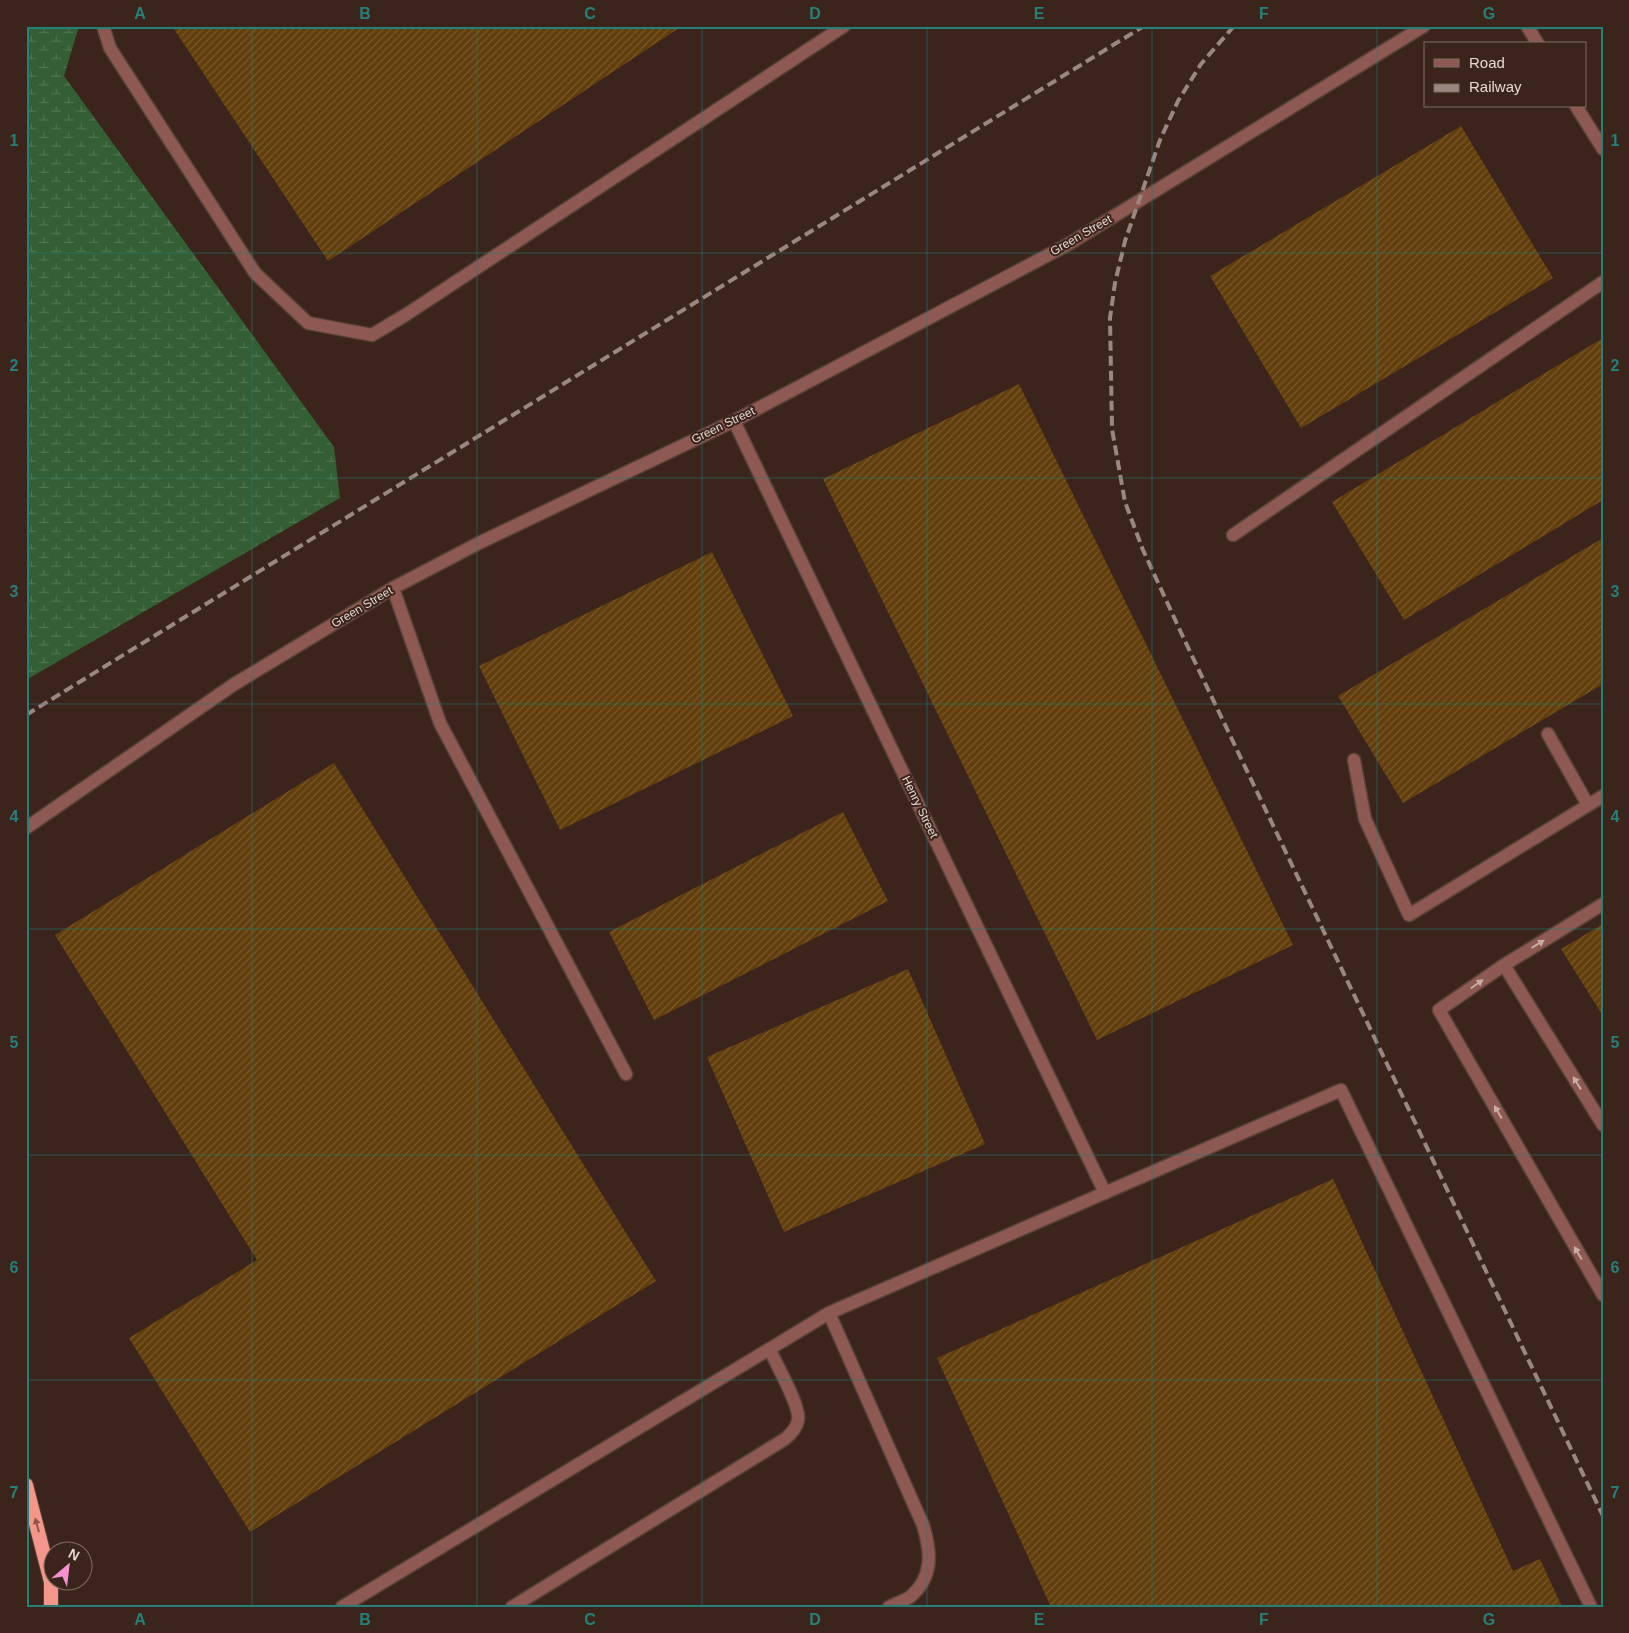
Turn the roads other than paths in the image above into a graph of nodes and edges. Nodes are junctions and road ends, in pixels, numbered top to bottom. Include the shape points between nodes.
1 (103, 26) edge
2 (844, 26) edge
3 (1424, 26) edge
4 (1527, 26) edge
5 (1537, 42) edge
6 (1577, 108) edge
7 (1603, 149) edge
8 (1603, 282) edge
9 (734, 421) junction
10 (1233, 535) dead end
11 (393, 588) junction
12 (1548, 734) dead end
13 (1354, 760) dead end
14 (1603, 796) edge
15 (1588, 805) junction
16 (26, 828) edge
17 (1603, 904) edge
18 (1504, 965) junction
19 (626, 1074) dead end
20 (1603, 1125) edge
21 (1105, 1193) junction
22 (1603, 1295) edge
23 (830, 1313) junction
24 (770, 1350) junction
25 (26, 1485) edge
26 (51, 1607) edge
27 (342, 1607) edge
28 (512, 1607) edge
29 (889, 1607) edge
30 (1591, 1607) edge

1 - 2 street via 110,48 255,273 308,323 372,335
3 - 9 street, Green Street via 1067,245
4 - 5 street
6 - 7 street
8 - 10 street
9 - 11 street, Green Street via 479,543
9 - 21 street, Henry Street
11 - 16 street, Green Street via 233,685
11 - 19 street via 440,723
12 - 15 street
13 - 15 street via 1365,819 1408,914
14 - 15 street
18 -> 17 street
20 -> 18 street
22 -> 18 street via 1439,1010
21 - 23 street
21 - 30 street via 1342,1090
23 - 24 street
23 - 29 street via 928,1540 930,1558 920,1586 909,1598
24 - 27 street
24 - 28 street via 799,1414 795,1428 785,1439
26 -> 25 highway via 51,1582

